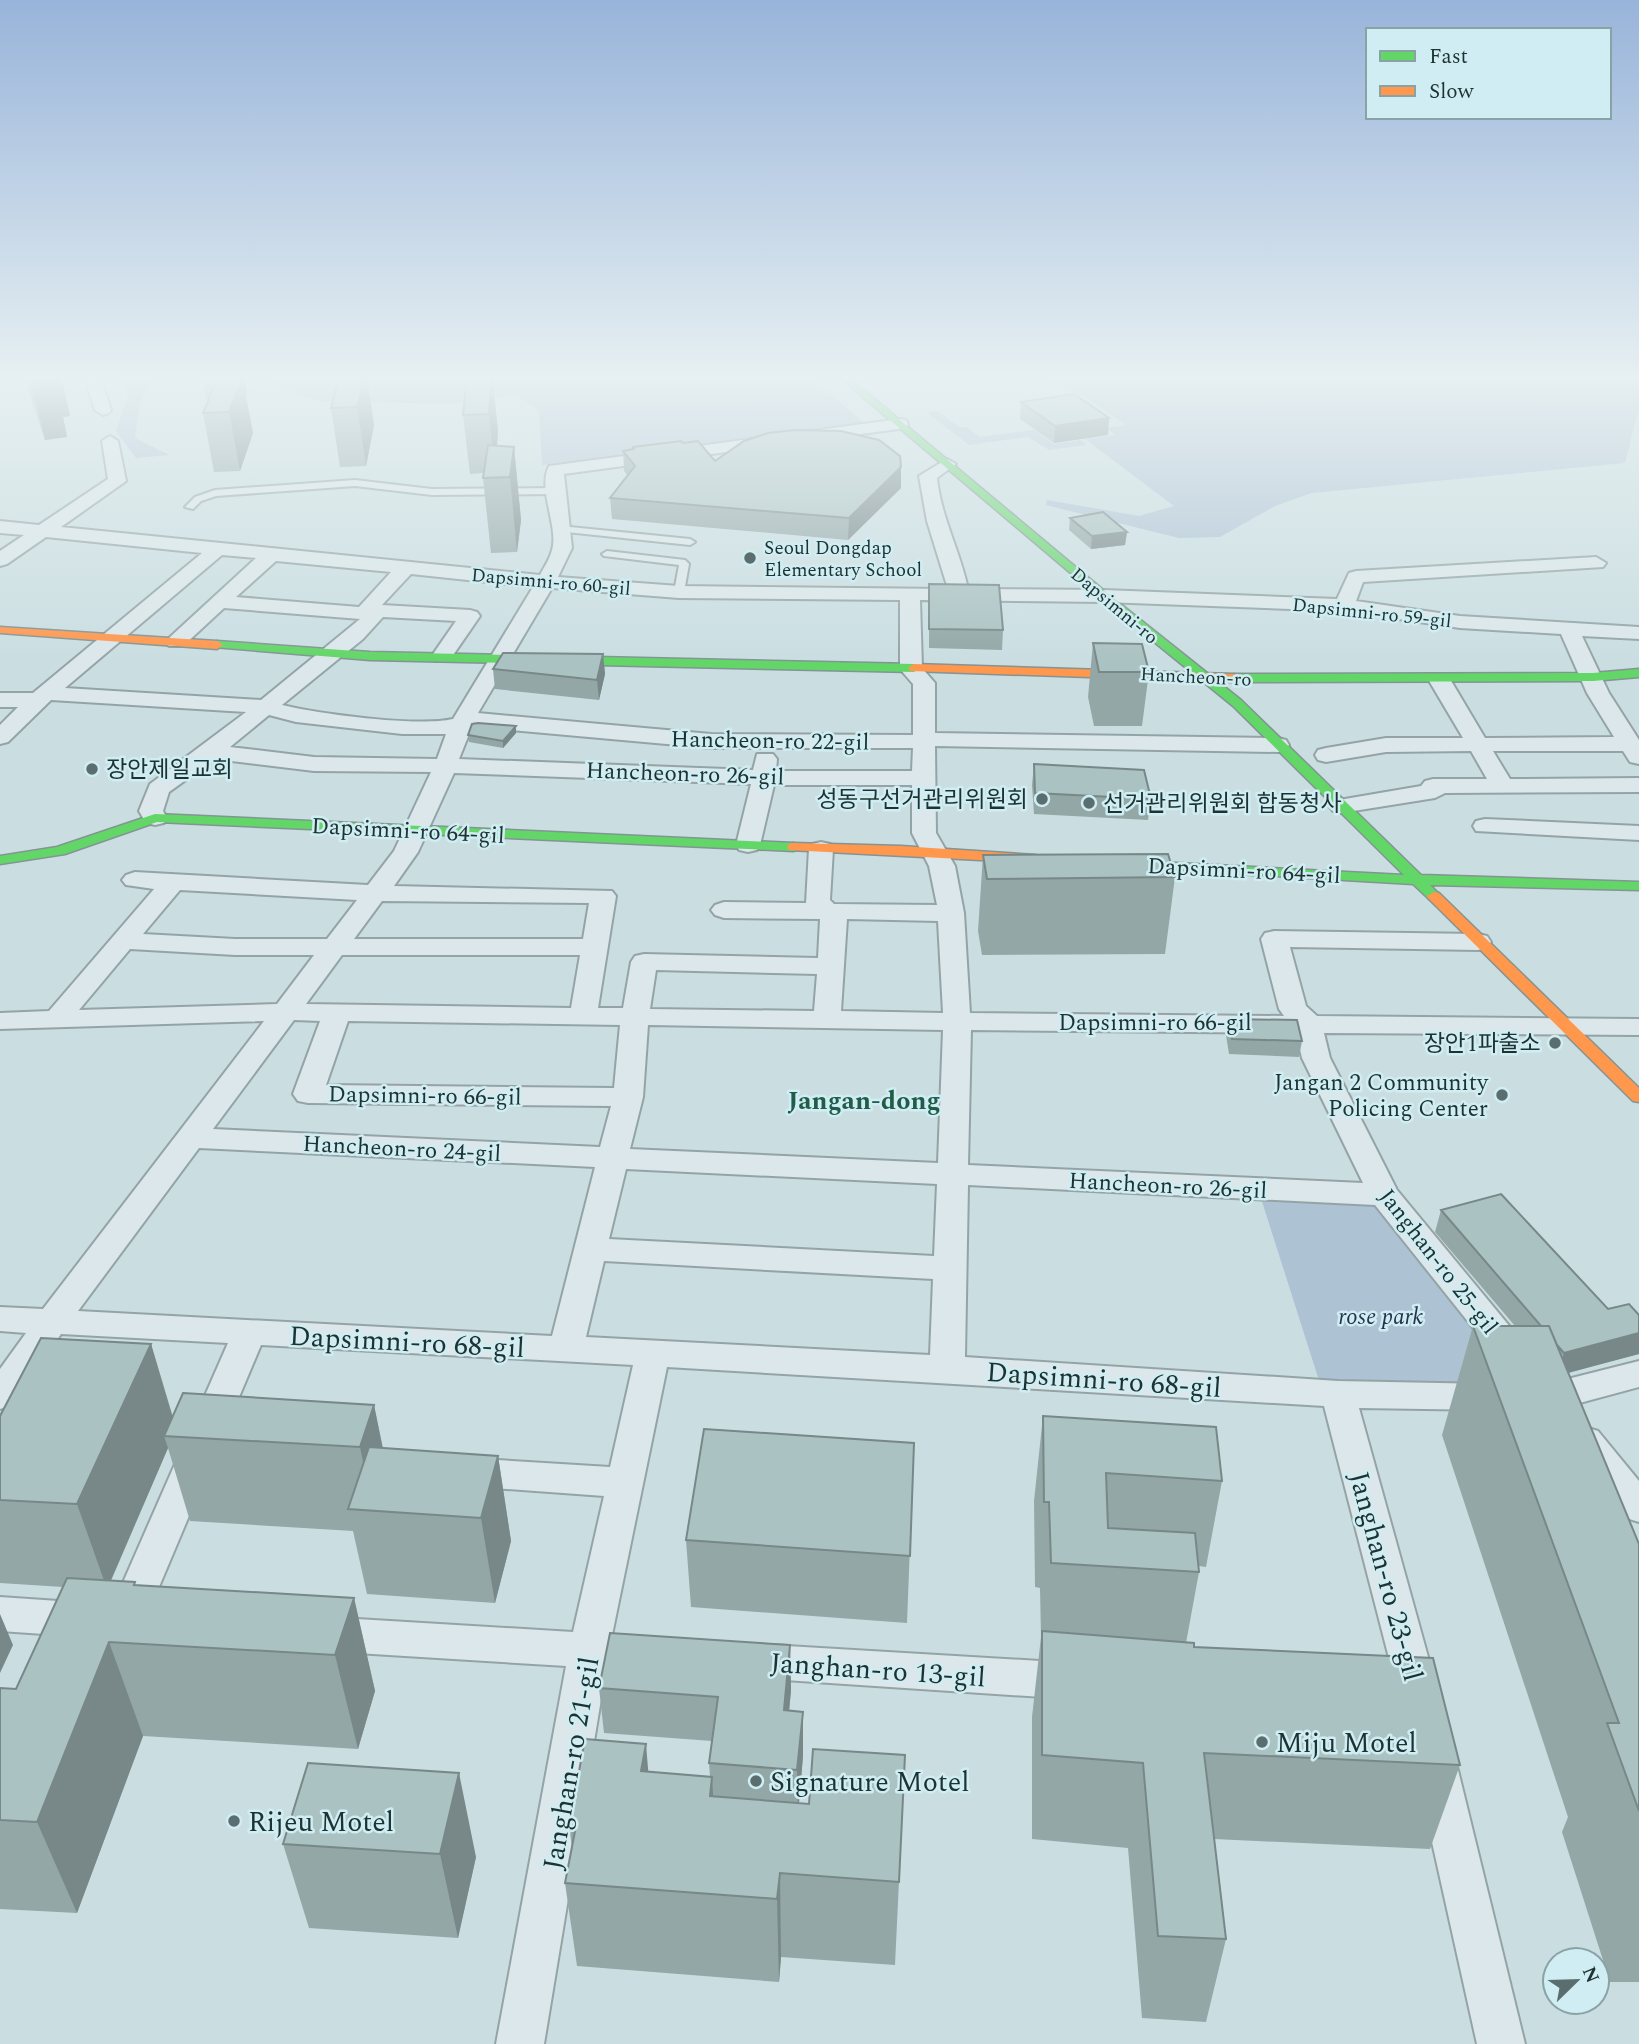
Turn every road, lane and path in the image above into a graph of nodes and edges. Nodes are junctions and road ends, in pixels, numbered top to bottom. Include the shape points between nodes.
1 (115, 471) edge
2 (555, 471) edge
3 (936, 471) edge
4 (956, 471) edge
5 (556, 491) junction
6 (190, 508) dead end
7 (0, 527) edge
8 (560, 529) junction
9 (41, 531) junction
10 (690, 542) dead end
11 (218, 549) junction
12 (272, 554) junction
13 (607, 554) dead end
14 (0, 560) edge
15 (1596, 563) dead end
16 (406, 568) junction
17 (546, 582) junction
18 (679, 592) junction
19 (910, 594) junction
20 (958, 595) junction
21 (1104, 596) junction
22 (218, 602) junction
23 (1344, 605) junction
24 (372, 612) junction
25 (1568, 627) junction
26 (0, 630) edge
27 (1639, 633) edge
28 (113, 638) junction
29 (176, 642) junction
30 (331, 653) junction
31 (442, 657) junction
32 (498, 659) junction
33 (911, 669) junction
34 (1639, 673) edge
35 (1203, 676) junction
36 (1593, 677) junction
37 (1439, 679) junction
38 (43, 696) junction
39 (0, 699) edge
40 (266, 708) junction
41 (461, 724) junction
42 (0, 737) edge
43 (926, 741) junction
44 (765, 742) junction
45 (1477, 744) junction
46 (1278, 745) junction
47 (210, 752) junction
48 (1635, 752) edge
49 (1326, 755) dead end
50 (445, 767) junction
51 (764, 777) junction
52 (925, 778) junction
53 (1503, 785) junction
54 (1639, 785) edge
55 (1340, 806) junction
56 (155, 818) junction
57 (1485, 826) dead end
58 (414, 830) junction
59 (1639, 833) edge
60 (748, 845) junction
61 (821, 849) junction
62 (933, 852) junction
63 (0, 860) edge
64 (1056, 860) edge
65 (1110, 863) edge
66 (135, 880) dead end
67 (1416, 880) junction
68 (173, 882) junction
69 (1639, 886) edge
70 (375, 893) junction
71 (724, 910) dead end
72 (826, 911) junction
73 (951, 914) junction
74 (122, 941) junction
75 (1478, 942) junction
76 (335, 947) junction
77 (595, 947) junction
78 (829, 966) junction
79 (288, 1012) junction
80 (337, 1013) junction
81 (583, 1016) junction
82 (635, 1017) junction
83 (57, 1019) junction
84 (827, 1020) junction
85 (0, 1021) edge
86 (957, 1022) junction
87 (1308, 1023) junction
88 (1567, 1026) junction
89 (1639, 1027) edge
90 (628, 1097) junction
91 (1639, 1097) edge
92 (192, 1138) junction
93 (613, 1159) junction
94 (952, 1174) junction
95 (1384, 1195) junction
96 (590, 1249) junction
97 (949, 1268) junction
98 (0, 1320) edge
99 (51, 1323) junction
100 (248, 1333) junction
101 (566, 1349) junction
102 (653, 1354) junction
103 (947, 1369) junction
104 (1639, 1374) edge
105 (1339, 1394) junction
106 (0, 1395) edge
107 (1550, 1398) junction
108 (197, 1454) junction
109 (239, 1456) edge
110 (432, 1470) edge
111 (625, 1483) junction
112 (1639, 1507) edge
113 (0, 1614) edge
114 (125, 1622) junction
115 (166, 1625) edge
116 (289, 1632) edge
117 (589, 1650) junction
118 (673, 1656) edge
119 (714, 1658) edge
120 (1102, 1683) edge
121 (1380, 1701) edge
122 (1421, 1704) junction
123 (520, 2044) edge
124 (1501, 2044) edge

1 - 9 street via 117,481
2 - 5 street
3 - 20 street via 929,476 929,490
4 - 21 main road, Dapsimni-ro
5 - 6 lane via 432,492 355,483 215,493 198,499
5 - 8 street
7 - 9 street, Dapsimni-ro 60-gil
8 - 10 lane
8 - 17 street via 563,548
9 - 11 street, Dapsimni-ro 60-gil
9 - 14 street
11 - 12 street, Dapsimni-ro 60-gil
11 - 28 street
12 - 16 street, Dapsimni-ro 60-gil
12 - 22 street
13 - 18 lane via 682,562
15 - 23 street via 1356,577
16 - 17 street, Dapsimni-ro 60-gil
16 - 24 street via 369,607
17 - 18 street, Dapsimni-ro 60-gil
17 - 32 street
18 - 19 street, Dapsimni-ro 60-gil
19 - 20 street, Dapsimni-ro 60-gil
19 - 33 street
20 - 21 street, Dapsimni-ro 60-gil
21 - 23 street, Dapsimni-ro 59-gil
21 - 35 main road, Dapsimni-ro
22 - 24 street
22 - 29 street
23 - 25 street, Dapsimni-ro 59-gil via 1460,622
24 - 30 street via 374,616 356,635
24 - 31 street via 470,616
25 - 27 street, Dapsimni-ro 59-gil
25 - 36 street
26 - 28 main road, Hancheon-ro
28 - 29 main road, Hancheon-ro
28 - 38 street
29 - 30 main road, Hancheon-ro
30 - 31 main road, Hancheon-ro
30 - 40 street
31 - 32 main road, Hancheon-ro
32 - 33 main road, Hancheon-ro
32 - 41 street
33 - 35 main road, Hancheon-ro
33 - 43 street via 924,683
34 - 36 main road, Hancheon-ro
35 - 37 main road, Hancheon-ro
35 - 46 main road, Dapsimni-ro
36 - 37 main road, Hancheon-ro
36 - 48 street
37 - 45 street
38 - 39 street, Hancheon-ro 22-gil via 22,701
38 - 40 street, Hancheon-ro 22-gil
38 - 42 street
40 - 41 street, Hancheon-ro 22-gil via 402,727 439,729
40 - 47 street
41 - 44 street, Hancheon-ro 22-gil via 479,720 644,737
41 - 50 street
43 - 44 street, Hancheon-ro 22-gil
43 - 46 street, Hancheon-ro 22-gil
43 - 52 street
44 - 51 street
45 - 48 street
45 - 49 street via 1386,745
45 - 53 street
46 - 55 main road, Dapsimni-ro
47 - 50 street via 314,764
47 - 56 street via 158,789 151,811
50 - 51 street, Hancheon-ro 26-gil
50 - 58 street
51 - 52 street, Hancheon-ro 26-gil
51 - 60 street
52 - 62 street via 924,833
53 - 54 street
53 - 55 street via 1433,786 1435,791
55 - 67 main road, Dapsimni-ro
56 - 58 main road, Dapsimni-ro 64-gil
56 - 63 main road, Dapsimni-ro 64-gil via 92,842 24,859
57 - 59 street
58 - 60 main road, Dapsimni-ro 64-gil
58 - 70 street via 406,852
60 - 61 main road, Dapsimni-ro 64-gil
61 - 62 main road, Dapsimni-ro 64-gil
61 - 72 street via 817,901
62 - 64 main road, Dapsimni-ro 64-gil
62 - 73 street via 942,866
65 - 67 main road, Dapsimni-ro 64-gil
66 - 68 street
67 - 69 main road, Dapsimni-ro 64-gil
67 - 75 main road, Dapsimni-ro
68 - 70 street
68 - 74 street
70 - 76 street
70 - 77 street via 603,896
71 - 72 street
72 - 73 street
72 - 78 street via 834,919
73 - 86 street
74 - 76 street
74 - 83 street
75 - 87 street via 1274,939 1293,1009
75 - 88 main road, Dapsimni-ro
76 - 77 street
76 - 79 street
77 - 81 street
78 - 82 street via 644,962
78 - 84 street
79 - 80 street, Dapsimni-ro 66-gil
79 - 83 street, Dapsimni-ro 66-gil
79 - 92 street
80 - 81 street, Dapsimni-ro 66-gil
80 - 90 street, Dapsimni-ro 66-gil via 308,1094
81 - 82 street, Dapsimni-ro 66-gil
82 - 84 street, Dapsimni-ro 66-gil
82 - 90 street
83 - 85 street, Dapsimni-ro 66-gil
84 - 86 street, Dapsimni-ro 66-gil
86 - 87 street, Dapsimni-ro 66-gil
86 - 94 street
87 - 88 street, Dapsimni-ro 66-gil
87 - 95 street, Janghan-ro 25-gil via 1317,1058
88 - 89 street, Dapsimni-ro 66-gil
88 - 91 main road, Dapsimni-ro
90 - 93 street
92 - 93 street, Hancheon-ro 24-gil
92 - 99 street
93 - 94 street, Hancheon-ro 26-gil
93 - 96 street
94 - 95 street, Hancheon-ro 26-gil
94 - 97 street
95 - 107 street, Janghan-ro 25-gil
96 - 97 street
96 - 101 street
97 - 103 street
98 - 99 street, Dapsimni-ro 68-gil
99 - 100 street, Dapsimni-ro 68-gil
99 - 106 street
100 - 101 street, Dapsimni-ro 68-gil
100 - 108 street
101 - 102 street, Dapsimni-ro 68-gil
102 - 103 street, Dapsimni-ro 68-gil
102 - 111 street, Janghan-ro 21-gil
103 - 105 street, Dapsimni-ro 68-gil
104 - 107 street, Dapsimni-ro 68-gil
105 - 107 street, Dapsimni-ro 68-gil
105 - 122 street, Janghan-ro 23-gil
107 - 112 street, Janghan-ro 25-gil
108 - 109 street
108 - 114 street
110 - 111 street
111 - 117 street, Janghan-ro 21-gil
113 - 114 street
114 - 115 street
116 - 117 street
117 - 118 street
117 - 123 street, Janghan-ro 21-gil
119 - 120 street, Janghan-ro 13-gil
121 - 122 street
122 - 124 street, Janghan-ro 23-gil

